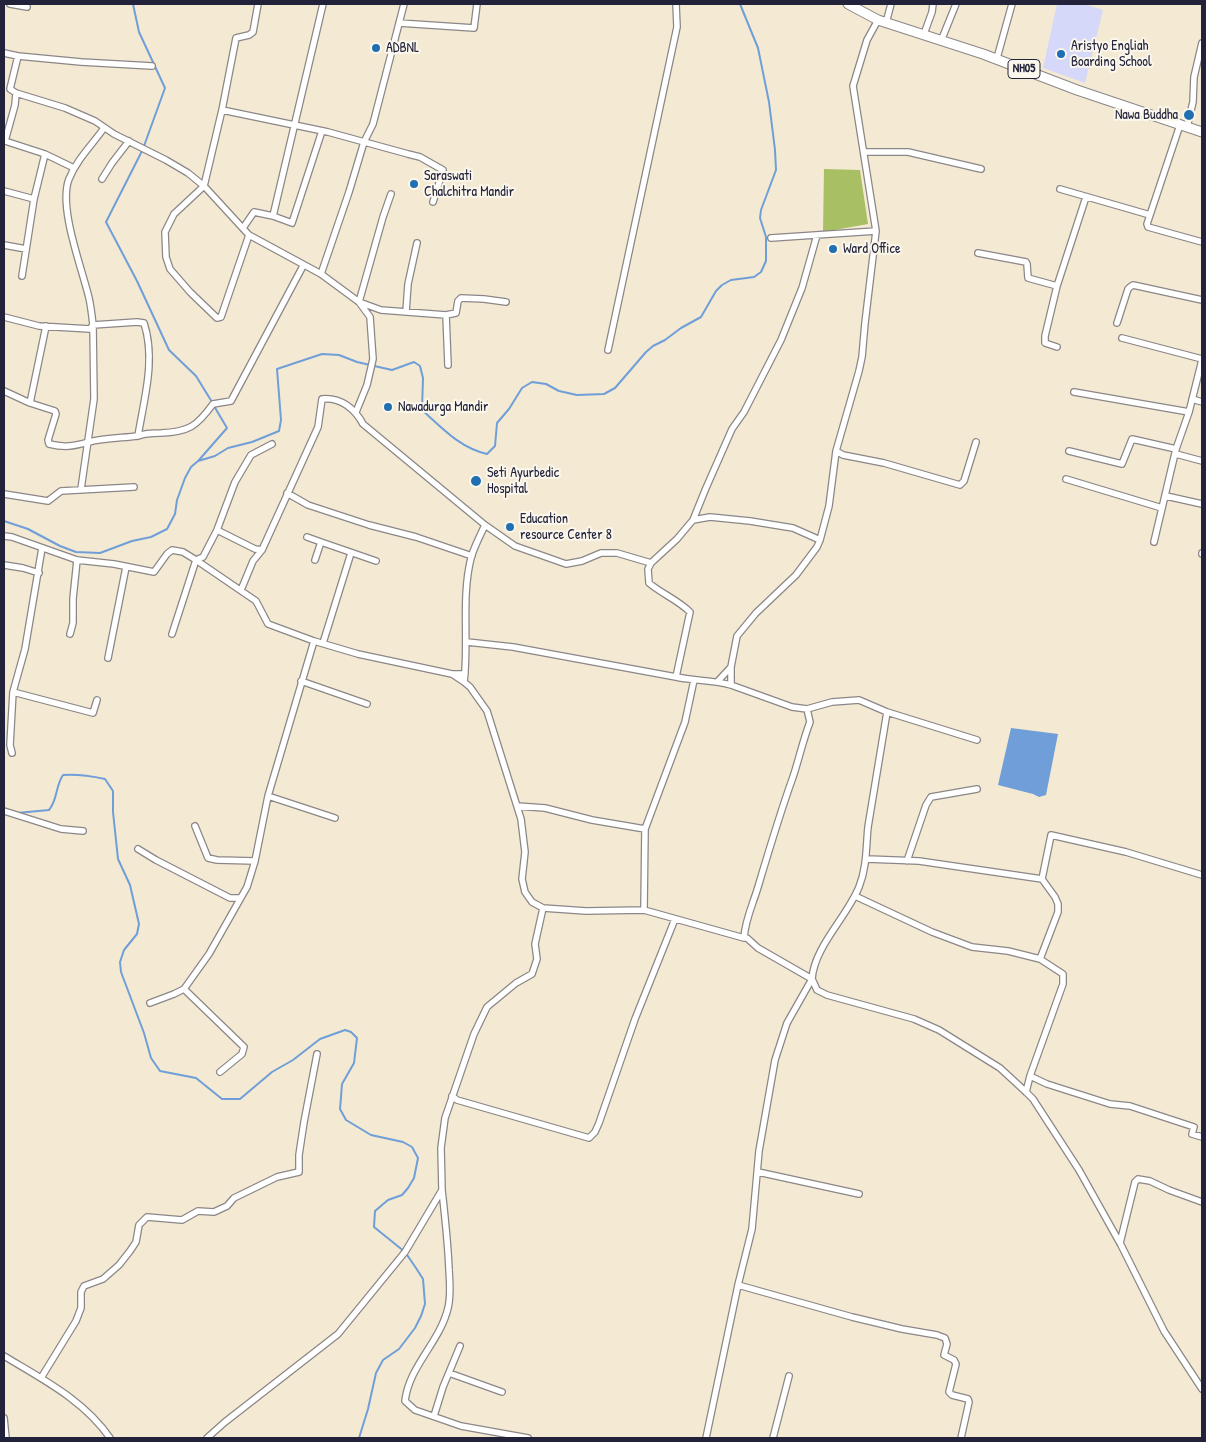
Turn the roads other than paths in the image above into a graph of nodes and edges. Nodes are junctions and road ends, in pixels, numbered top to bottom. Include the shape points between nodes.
1 (10, 4) edge
2 (258, 4) edge
3 (323, 4) edge
4 (404, 4) edge
5 (477, 4) edge
6 (676, 4) edge
7 (848, 4) edge
8 (891, 4) edge
9 (933, 4) edge
10 (956, 4) edge
11 (1012, 4) edge
12 (26, 7) dead end
13 (882, 22) junction
14 (399, 23) junction
15 (924, 34) junction
16 (941, 41) junction
17 (1202, 43) edge
18 (4, 53) edge
19 (18, 56) junction
20 (997, 58) junction
21 (152, 66) dead end
22 (16, 93) junction
23 (222, 110) junction
24 (294, 125) junction
25 (1183, 126) junction
26 (104, 128) junction
27 (322, 132) junction
28 (1202, 132) edge
29 (130, 141) junction
30 (364, 142) junction
31 (864, 152) junction
32 (45, 154) junction
33 (74, 168) junction
34 (981, 169) dead end
35 (102, 179) dead end
36 (204, 186) junction
37 (1060, 189) dead end
38 (4, 191) edge
39 (391, 194) dead end
40 (1086, 197) junction
41 (34, 199) junction
42 (433, 202) dead end
43 (1150, 215) junction
44 (273, 216) junction
45 (243, 228) junction
46 (876, 231) junction
47 (249, 235) junction
48 (817, 235) junction
49 (771, 238) dead end
50 (1202, 242) edge
51 (417, 243) dead end
52 (4, 245) edge
53 (26, 249) junction
54 (978, 253) dead end
55 (303, 266) junction
56 (321, 274) junction
57 (22, 276) dead end
58 (1058, 286) junction
59 (1202, 300) edge
60 (359, 302) junction
61 (506, 302) dead end
62 (406, 312) junction
63 (446, 315) junction
64 (4, 317) edge
65 (1118, 323) dead end
66 (93, 325) junction
67 (46, 326) junction
68 (1122, 338) dead end
69 (1058, 347) dead end
70 (608, 350) dead end
71 (1202, 360) edge
72 (448, 365) dead end
73 (4, 391) edge
74 (1074, 392) dead end
75 (1192, 399) junction
76 (1202, 402) edge
77 (30, 403) junction
78 (356, 412) junction
79 (1189, 412) junction
80 (138, 436) junction
81 (88, 442) junction
82 (976, 442) dead end
83 (272, 444) dead end
84 (836, 451) junction
85 (1069, 451) dead end
86 (1176, 452) junction
87 (1202, 461) edge
88 (1066, 478) dead end
89 (134, 487) dead end
90 (81, 489) junction
91 (287, 493) junction
92 (4, 494) edge
93 (1166, 496) junction
94 (1202, 504) edge
95 (1162, 508) junction
96 (693, 520) junction
97 (485, 525) junction
98 (216, 530) junction
99 (4, 536) edge
100 (307, 537) dead end
101 (820, 540) junction
102 (321, 542) junction
103 (1154, 542) dead end
104 (42, 548) junction
105 (262, 550) junction
106 (351, 553) junction
107 (472, 556) junction
108 (77, 560) junction
109 (196, 560) junction
110 (314, 560) dead end
111 (376, 562) dead end
112 (650, 563) junction
113 (4, 565) edge
114 (126, 567) junction
115 (39, 573) junction
116 (241, 590) junction
117 (70, 634) dead end
118 (172, 634) dead end
119 (314, 641) junction
120 (467, 642) junction
121 (323, 643) junction
122 (108, 658) dead end
123 (731, 667) junction
124 (452, 674) junction
125 (465, 674) junction
126 (676, 676) junction
127 (694, 680) junction
128 (718, 681) junction
129 (302, 682) junction
130 (464, 682) junction
131 (731, 685) junction
132 (14, 692) junction
133 (97, 700) dead end
134 (366, 704) dead end
135 (807, 709) junction
136 (887, 712) junction
137 (977, 740) dead end
138 (12, 753) dead end
139 (977, 789) dead end
140 (268, 796) junction
141 (517, 806) junction
142 (4, 811) edge
143 (334, 818) dead end
144 (195, 826) dead end
145 (645, 829) junction
146 (83, 831) dead end
147 (138, 848) dead end
148 (867, 859) junction
149 (255, 860) junction
150 (907, 861) junction
151 (1202, 875) edge
152 (1042, 879) junction
153 (855, 896) junction
154 (239, 898) junction
155 (542, 908) junction
156 (644, 910) junction
157 (675, 919) junction
158 (744, 938) junction
159 (1040, 959) junction
160 (812, 979) junction
161 (184, 989) junction
162 (150, 1002) dead end
163 (317, 1054) dead end
164 (220, 1072) dead end
165 (1030, 1076) junction
166 (1026, 1092) junction
167 (452, 1096) junction
168 (1202, 1137) edge
169 (758, 1172) junction
170 (442, 1190) junction
171 (859, 1194) dead end
172 (1202, 1202) edge
173 (1120, 1243) junction
174 (738, 1285) junction
175 (460, 1346) dead end
176 (4, 1356) edge
177 (449, 1373) junction
178 (789, 1376) dead end
179 (41, 1378) junction
180 (1202, 1389) edge
181 (502, 1392) dead end
182 (434, 1416) junction
183 (4, 1418) edge
184 (6, 1438) edge
185 (110, 1438) edge
186 (207, 1438) edge
187 (528, 1438) edge
188 (706, 1438) edge
189 (774, 1438) edge
190 (961, 1438) edge

1 - 12 street
2 - 23 street via 253,32 236,38
3 - 24 street
4 - 14 street
5 - 14 street via 474,28
6 - 70 street via 677,27
7 - 13 main road, NH05
8 - 13 street
9 - 15 street
10 - 16 street
11 - 20 street
13 - 15 main road, NH05
13 - 31 street via 867,40 853,86
14 - 30 street via 372,124
15 - 16 main road, NH05
16 - 20 main road, NH05
17 - 25 street via 1194,77 1193,102
18 - 19 street
19 - 21 street
19 - 22 street via 10,89
20 - 25 main road, NH05 via 1077,90
22 - 26 street via 65,108
22 - 32 street via 5,141
23 - 24 street
23 - 36 street
24 - 27 street
24 - 44 street
25 - 28 main road, NH05
25 - 43 street
26 - 29 street
26 - 33 street
27 - 30 street
27 - 44 street via 292,223
29 - 35 street
29 - 36 street
30 - 42 street via 420,157 443,170
30 - 56 street
31 - 34 street via 908,152
31 - 46 street
32 - 33 street
32 - 41 street
33 - 66 street via 68,181 66,201
36 - 45 street
36 - 47 street via 174,214 164,232 166,257 170,269 217,318 221,317
37 - 40 street
38 - 41 street
39 - 60 street
40 - 43 street
40 - 58 street
41 - 53 street
43 - 50 street via 1148,226
44 - 45 street via 254,212
45 - 47 street
46 - 48 street
46 - 84 street via 862,357
47 - 55 street
48 - 49 street
48 - 96 street via 802,288 781,340 732,429
51 - 62 street
52 - 53 street
53 - 57 street
54 - 58 street via 1026,262 1028,278
55 - 56 street
55 - 80 street via 231,402 213,404 200,422 191,427 172,433
56 - 60 street
58 - 69 street via 1044,340
59 - 65 street via 1133,285 1128,289
60 - 62 street via 381,310
60 - 78 street via 370,317 373,359
61 - 63 street via 461,298 456,313
62 - 63 street
63 - 72 street
64 - 67 street
66 - 67 street via 90,329
66 - 80 street via 140,322 145,325 150,364
66 - 81 street via 94,399
67 - 77 street
68 - 71 street
71 - 75 street
73 - 77 street
74 - 79 street
75 - 76 street
75 - 79 street
77 - 81 street via 56,412 49,444 65,447
78 - 91 street via 341,401 322,399 318,427
78 - 97 street via 363,424
79 - 86 street
80 - 81 street
81 - 90 street
82 - 84 street via 960,485
83 - 98 street via 251,455 235,482
84 - 101 street via 829,506
85 - 86 street via 1122,464 1132,438
86 - 87 street
86 - 93 street
88 - 95 street
89 - 90 street
90 - 92 street via 61,491 48,501
91 - 105 street
91 - 107 street via 308,505
93 - 94 street
93 - 95 street
95 - 103 street
96 - 101 street via 710,517 750,521 793,528
96 - 112 street
97 - 107 street
97 - 112 street via 514,546 566,564 601,553 617,553
98 - 105 street
98 - 109 street via 203,557
99 - 104 street
100 - 102 street
101 - 123 street via 796,575 737,636
102 - 106 street
102 - 110 street
104 - 108 street
104 - 115 street
105 - 116 street via 253,561
106 - 111 street
106 - 121 street
107 - 120 street via 465,601
108 - 114 street
108 - 117 street
109 - 114 street via 172,550 154,572
109 - 116 street
109 - 118 street
112 - 126 street via 649,583 690,612
113 - 115 street
114 - 122 street
115 - 132 street
116 - 119 street via 256,601 268,624
119 - 121 street
119 - 129 street
120 - 125 street
120 - 126 street via 514,647
121 - 124 street via 366,656
123 - 128 street
123 - 131 street
124 - 125 street
124 - 130 street
125 - 130 street
126 - 127 street
127 - 128 street
127 - 145 street via 686,722
128 - 131 street
129 - 134 street
129 - 140 street
130 - 141 street via 487,711
131 - 135 street via 792,707
132 - 133 street via 92,713
132 - 138 street
135 - 136 street via 832,702 859,700
135 - 158 street via 810,722 769,847
136 - 137 street
136 - 148 street via 868,826
139 - 150 street via 931,797
140 - 143 street
140 - 149 street
141 - 145 street via 545,808
141 - 155 street via 525,852 522,879 525,892
142 - 146 street via 61,829
144 - 149 street via 208,858
145 - 156 street
147 - 154 street via 230,898
148 - 150 street
148 - 153 street
149 - 154 street
150 - 152 street
151 - 152 street via 1126,852 1051,835
152 - 159 street via 1058,904 1058,912
153 - 159 street via 972,947
153 - 160 street via 820,952
154 - 161 street via 231,917
155 - 156 street
155 - 167 street via 535,944 537,959 532,974 487,1006
156 - 157 street
157 - 158 street
157 - 167 street via 635,1019 599,1123 589,1138
158 - 160 street
159 - 165 street via 1063,974 1063,984
160 - 166 street via 817,990 827,995 914,1019 939,1030 1000,1068
160 - 169 street via 787,1023 775,1060
161 - 162 street
161 - 164 street via 244,1047 242,1054
163 - 179 street via 304,1122 299,1172 277,1177 234,1198 227,1206 214,1212 198,1211 182,1220 147,1217 140,1225 136,1242 119,1265 103,1279 84,1286 76,1321
165 - 166 street
165 - 168 street via 1110,1104 1130,1106 1194,1127 1192,1134
166 - 173 street via 1080,1170
167 - 170 street via 441,1148
169 - 171 street
169 - 174 street via 752,1229
170 - 182 street via 450,1291 448,1309 438,1333 410,1380 405,1401 415,1410
170 - 186 street via 398,1261 338,1334
172 - 173 street via 1138,1179
173 - 180 street via 1164,1331
174 - 188 street
174 - 190 street via 852,1317 945,1338 944,1355 956,1364 949,1392 969,1402
175 - 177 street
176 - 179 street
177 - 181 street
177 - 182 street
178 - 189 street
179 - 185 street via 66,1393 102,1426
182 - 187 street via 461,1426
183 - 184 street

